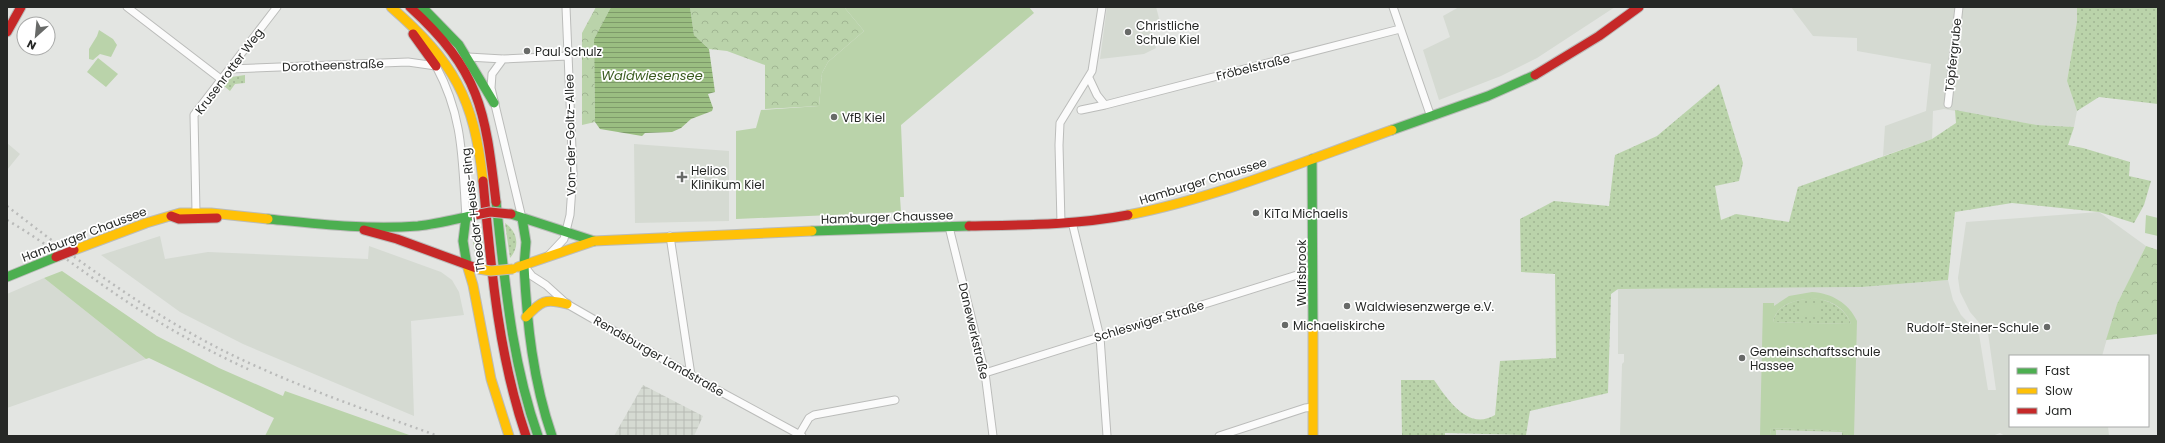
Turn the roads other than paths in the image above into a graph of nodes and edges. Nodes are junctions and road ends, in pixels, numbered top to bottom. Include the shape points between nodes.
1 (21, 7) edge
2 (127, 7) edge
3 (277, 7) edge
4 (390, 7) edge
5 (410, 7) edge
6 (422, 7) edge
7 (566, 7) edge
8 (1102, 7) edge
9 (1393, 7) edge
10 (1639, 7) edge
11 (1959, 7) edge
12 (1400, 29) junction
13 (7, 32) edge
14 (568, 56) junction
15 (468, 57) junction
16 (503, 59) junction
17 (436, 66) junction
18 (230, 69) junction
19 (1089, 78) junction
20 (222, 80) junction
21 (494, 103) junction
22 (1105, 104) junction
23 (1948, 104) dead end
24 (1081, 110) dead end
25 (1431, 117) junction
26 (1312, 159) junction
27 (196, 212) junction
28 (171, 216) junction
29 (224, 216) junction
30 (470, 216) junction
31 (522, 218) junction
32 (1072, 222) junction
33 (1062, 223) junction
34 (351, 227) junction
35 (949, 227) junction
36 (567, 233) junction
37 (670, 236) junction
38 (594, 241) junction
39 (548, 256) junction
40 (467, 265) junction
41 (524, 266) junction
42 (1313, 270) junction
43 (7, 277) edge
44 (568, 304) junction
45 (526, 317) junction
46 (1100, 337) junction
47 (985, 372) junction
48 (691, 375) junction
49 (895, 400) dead end
50 (1314, 407) junction
51 (800, 435) edge
52 (509, 436) edge
53 (526, 436) edge
54 (538, 436) edge
55 (552, 436) edge
56 (993, 436) edge
57 (1107, 436) edge
58 (1219, 436) edge
59 (1313, 436) edge

1 - 13 main road
2 - 20 street
3 - 18 street, Krusenrotter Weg
4 - 17 main road
4 - 53 main road, Theodor-Heuss-Ring via 424,36 445,60 461,88 472,117 501,341 510,386
5 - 54 main road, Theodor-Heuss-Ring via 447,43 477,95 490,158 514,350 521,385
6 - 15 main road via 446,30
7 - 14 street, Von-der-Goltz-Allee
8 - 19 street via 1095,61
9 - 12 street
10 - 25 main road, Hamburger Chaussee via 1599,36 1532,77
11 - 23 street, Töpfergrube
12 - 22 street, Fröbelstraße
12 - 25 street
14 - 16 street
14 - 36 street, Von-der-Goltz-Allee via 573,173
15 - 16 street
15 - 21 main road
16 - 21 street via 491,77
17 - 18 street, Dorotheenstraße via 408,62
17 - 30 street, Theodor-Heuss-Ring via 453,103 461,136
18 - 20 street, Krusenrotter Weg
19 - 22 street via 1097,95
19 - 33 street via 1060,123
20 - 27 street, Krusenrotter Weg via 194,115
21 - 31 street
22 - 24 street, Fröbelstraße
25 - 26 main road, Hamburger Chaussee
26 - 32 main road, Hamburger Chaussee via 1155,210 1109,219
26 - 42 main road, Wulfsbrook
27 - 28 main road, Hamburger Chaussee
27 - 29 main road, Hamburger Chaussee
28 - 29 main road, Hamburger Chaussee via 179,219 213,219
28 - 43 main road, Hamburger Chaussee, bridge
29 - 34 main road, Hamburger Chaussee
30 - 31 main road, Hamburger Chaussee, bridge via 490,212
30 - 34 main road, Hamburger Chaussee via 419,226
30 - 40 main road via 463,241
31 - 36 main road, Hamburger Chaussee
31 - 41 main road via 526,242
32 - 33 main road, Hamburger Chaussee
32 - 46 street
33 - 35 main road, Hamburger Chaussee
34 - 40 main road, Hamburger Chaussee via 397,239
35 - 37 main road, Hamburger Chaussee
35 - 47 street, Danewerkstraße
36 - 38 main road, Hamburger Chaussee
36 - 39 street, Von-der-Goltz-Allee
37 - 38 main road, Hamburger Chaussee
37 - 48 street
38 - 39 main road, Hamburger Chaussee
39 - 41 main road, Hamburger Chaussee
40 - 41 main road, Hamburger Chaussee, bridge via 491,272
40 - 52 main road via 491,379
41 - 44 street, Rendsburger Landstraße via 532,276
41 - 45 main road
42 - 46 street, Schleswiger Straße
42 - 50 main road, Wulfsbrook
44 - 45 main road via 553,300 540,302
44 - 48 street, Rendsburger Landstraße
45 - 55 main road via 533,367
46 - 47 street, Schleswiger Straße
46 - 57 street
47 - 56 street, Danewerkstraße
48 - 51 street, Rendsburger Landstraße
49 - 51 street via 814,415 809,418
50 - 58 street
50 - 59 main road, Wulfsbrook

